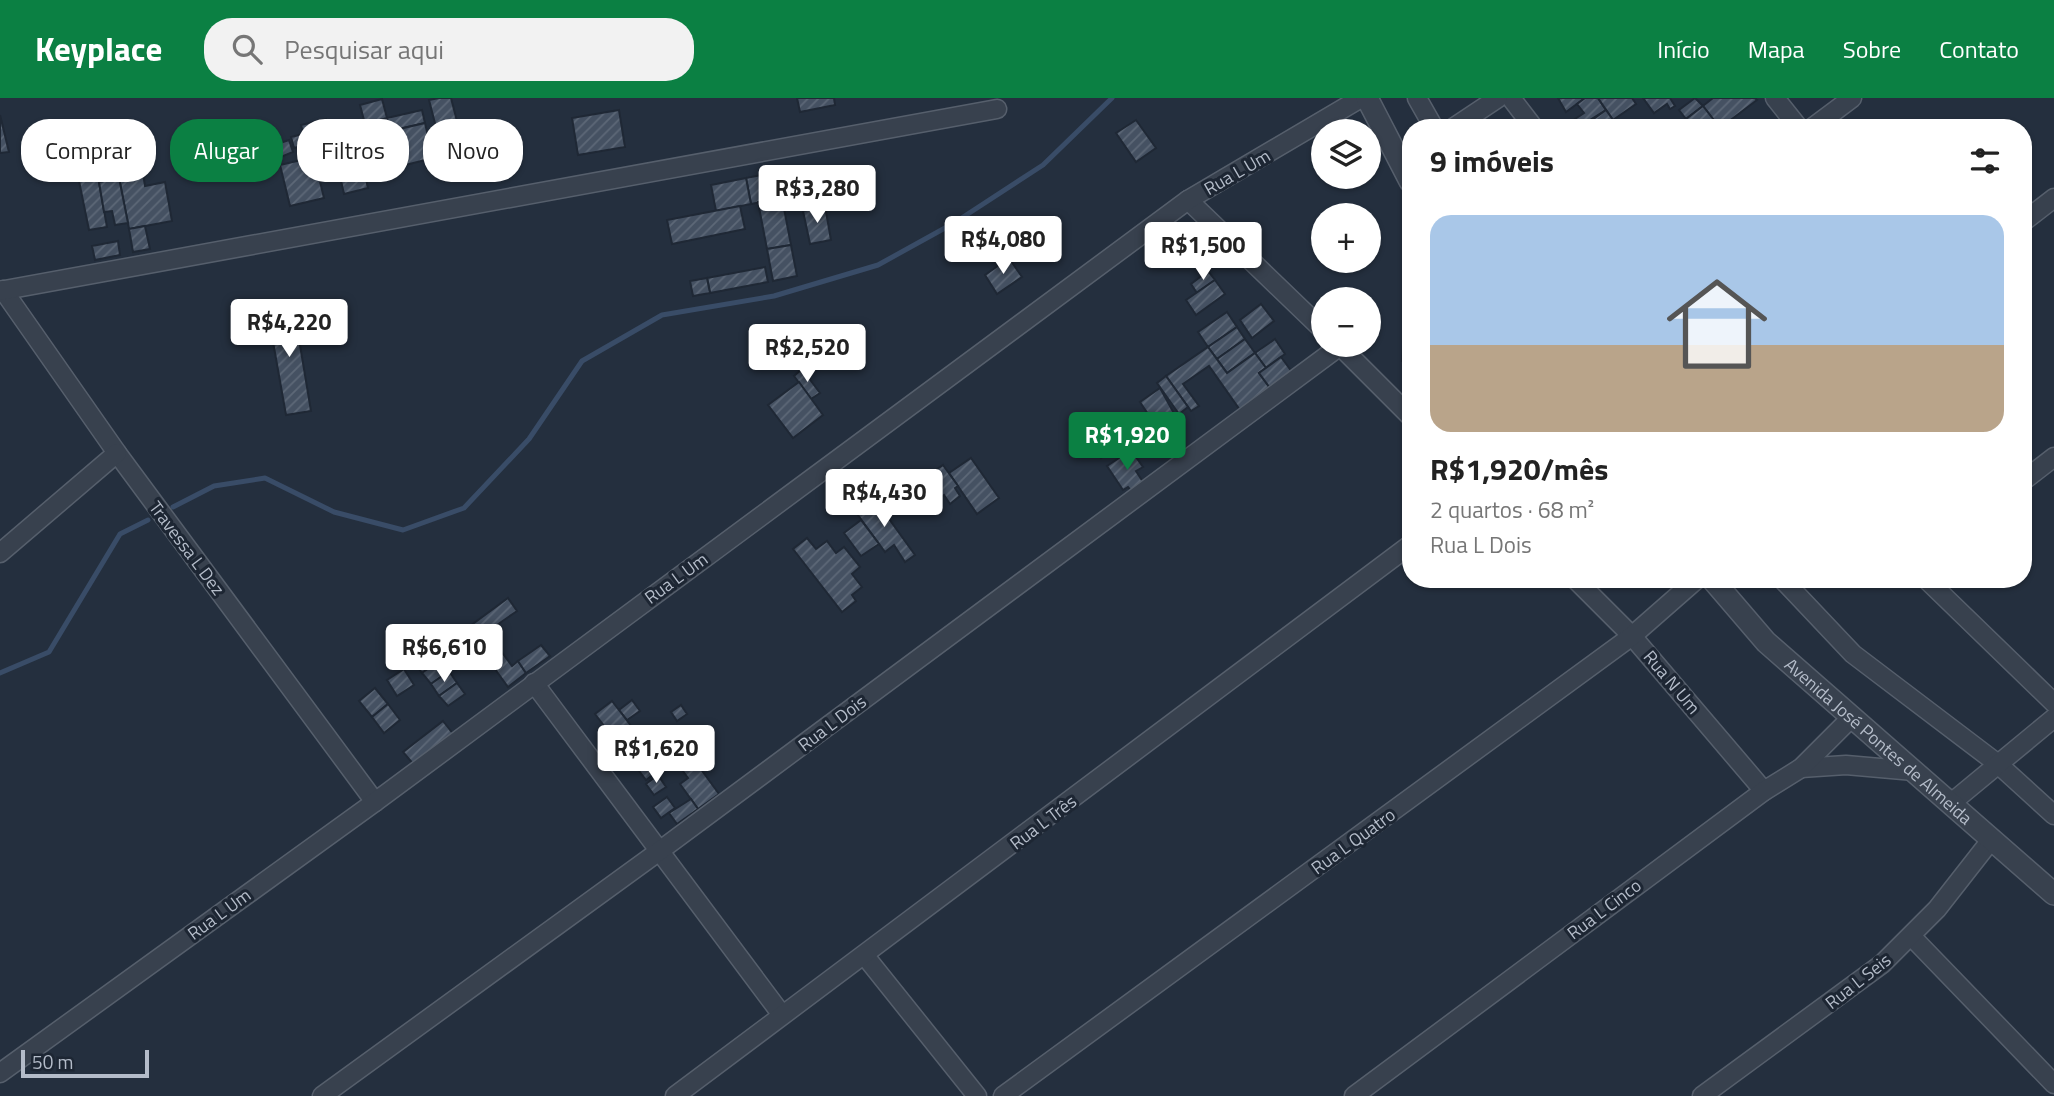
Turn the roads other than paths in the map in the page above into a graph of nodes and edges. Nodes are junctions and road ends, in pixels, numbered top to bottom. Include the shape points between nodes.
1 (1361, 98) edge
2 (1367, 98) edge
3 (1417, 98) edge
4 (1498, 98) edge
5 (1511, 98) edge
6 (1774, 98) edge
7 (1852, 98) edge
8 (997, 109) dead end
9 (1429, 119) edge
10 (1466, 119) edge
11 (1527, 119) edge
12 (1792, 119) edge
13 (1824, 119) edge
14 (1402, 166) edge
15 (2054, 198) edge
16 (1188, 200) junction
17 (2032, 215) edge
18 (1, 290) edge
19 (1311, 318) edge
20 (1323, 357) edge
21 (1351, 357) edge
22 (1402, 408) edge
23 (117, 453) junction
24 (2054, 457) edge
25 (2032, 474) edge
26 (1402, 551) edge
27 (0, 553) edge
28 (1583, 588) edge
29 (1687, 588) edge
30 (1720, 588) edge
31 (1791, 588) edge
32 (1935, 588) edge
33 (1632, 636) junction
34 (534, 683) junction
35 (2054, 703) edge
36 (2054, 718) edge
37 (1850, 719) junction
38 (1998, 764) junction
39 (1801, 768) junction
40 (1914, 771) junction
41 (1764, 791) junction
42 (375, 802) junction
43 (1951, 804) junction
44 (2054, 815) edge
45 (1991, 840) junction
46 (658, 852) junction
47 (2054, 894) edge
48 (1912, 937) junction
49 (865, 956) junction
50 (782, 1015) junction
51 (0, 1073) edge
52 (2054, 1086) edge
53 (322, 1096) edge
54 (674, 1096) edge
55 (976, 1096) edge
56 (1003, 1096) edge
57 (1354, 1096) edge
58 (1702, 1096) edge
59 (2043, 1096) edge

1 - 16 street, Rua L Um
2 - 14 street
3 - 9 street
4 - 10 street
5 - 11 street
6 - 12 street
7 - 13 street
8 - 18 street
15 - 17 street
16 - 19 street
16 - 34 street, Rua L Um
18 - 23 street, Travessa L Dez
20 - 46 street, Rua L Dois
21 - 22 street
23 - 27 street
23 - 42 street, Travessa L Dez
24 - 25 street
26 - 49 street, Rua L Três
28 - 33 street, Rua N Um
29 - 33 street, Rua L Quatro
30 - 37 street, Avenida José Pontes de Almeida via 1766,642
31 - 38 street via 1853,653
32 - 35 street
33 - 41 street, Rua N Um
33 - 56 street, Rua L Quatro
34 - 42 street, Rua L Um
34 - 46 street
36 - 38 street
37 - 39 street, Rua L Cinco
37 - 40 street, Avenida José Pontes de Almeida
38 - 43 street
38 - 44 street
39 - 40 street via 1846,765
39 - 41 street, Rua L Cinco
40 - 43 street, Avenida José Pontes de Almeida
41 - 57 street, Rua L Cinco
42 - 51 street, Rua L Um
43 - 45 street, Avenida José Pontes de Almeida
45 - 47 street, Avenida José Pontes de Almeida
45 - 48 street, Rua L Seis
46 - 50 street
46 - 53 street, Rua L Dois
48 - 52 street
48 - 58 street, Rua L Seis
49 - 50 street, Rua L Três
49 - 55 street
50 - 54 street, Rua L Três
52 - 59 street

